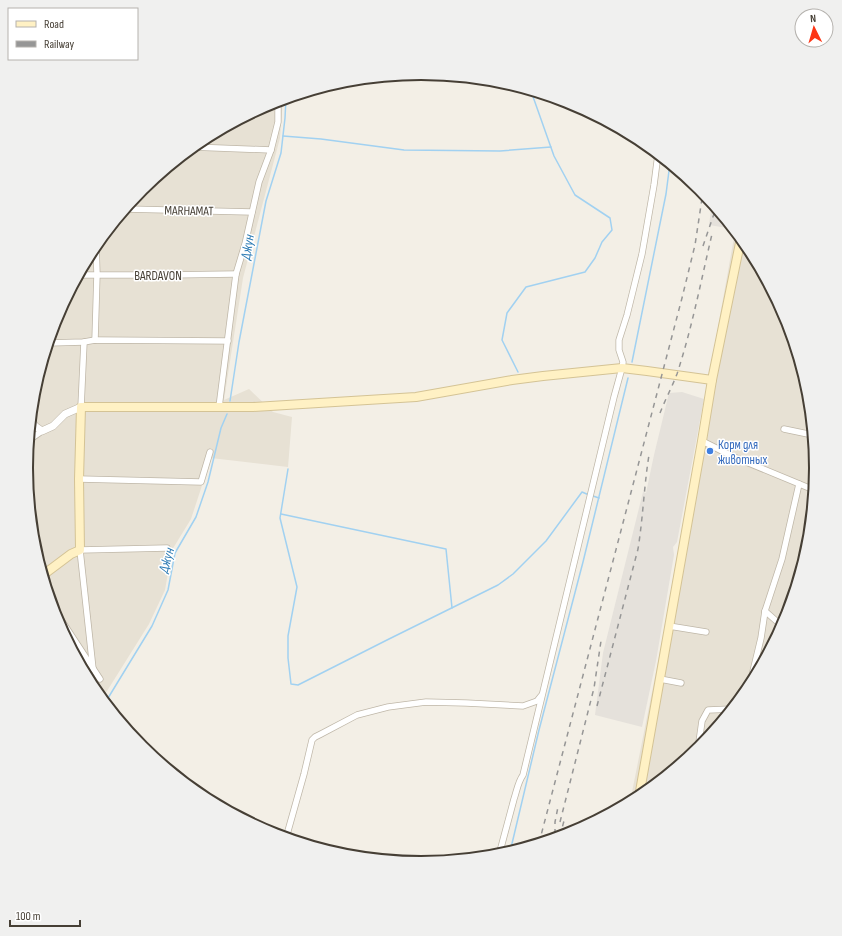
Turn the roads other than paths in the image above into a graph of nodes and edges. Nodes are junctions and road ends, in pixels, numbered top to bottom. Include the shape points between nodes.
1 (278, 108) edge
2 (202, 147) edge
3 (271, 150) junction
4 (657, 160) edge
5 (132, 209) edge
6 (252, 212) junction
7 (740, 246) edge
8 (96, 255) edge
9 (85, 274) edge
10 (97, 274) junction
11 (236, 274) junction
12 (95, 340) junction
13 (228, 341) junction
14 (84, 342) junction
15 (54, 343) edge
16 (622, 368) junction
17 (712, 380) junction
18 (81, 407) junction
19 (219, 407) junction
20 (35, 426) edge
21 (784, 429) dead end
22 (42, 432) junction
23 (807, 434) edge
24 (34, 437) edge
25 (702, 441) junction
26 (210, 452) dead end
27 (79, 479) junction
28 (799, 484) junction
29 (808, 488) edge
30 (167, 548) dead end
31 (80, 550) junction
32 (47, 572) edge
33 (765, 611) junction
34 (777, 621) edge
35 (669, 626) junction
36 (706, 632) dead end
37 (71, 635) edge
38 (754, 667) edge
39 (93, 669) junction
40 (100, 679) dead end
41 (660, 679) junction
42 (681, 683) dead end
43 (542, 695) junction
44 (523, 706) junction
45 (539, 708) junction
46 (725, 709) edge
47 (700, 737) edge
48 (641, 788) edge
49 (288, 832) edge
50 (501, 848) edge

1 - 3 street via 278,122
2 - 3 street
3 - 6 street via 259,182
4 - 16 street via 642,254 619,340
5 - 6 street, MARHAMAT
6 - 11 street
7 - 17 main road
8 - 10 street
9 - 10 street, BARDAVON
10 - 11 street, BARDAVON
10 - 12 street
11 - 13 street
12 - 13 street
12 - 14 street
13 - 19 street
14 - 15 street
14 - 18 street
16 - 17 main road
16 - 19 main road via 512,380 416,397
16 - 43 street
17 - 25 main road
18 - 19 main road
18 - 22 street via 65,414
18 - 27 main road
20 - 22 street
21 - 23 street
22 - 24 street
25 - 28 street
25 - 35 main road
26 - 27 street via 201,482
27 - 31 main road
28 - 29 street
28 - 33 street via 782,559
30 - 31 street
31 - 32 main road
31 - 39 street
33 - 34 street
33 - 38 street
35 - 36 street
35 - 41 main road
37 - 39 street
39 - 40 street
41 - 42 street
41 - 48 main road
43 - 44 street via 537,701
43 - 45 street
44 - 45 street
44 - 49 street via 426,702 388,707 356,715 312,740
45 - 50 street
46 - 47 street via 708,710 702,721

